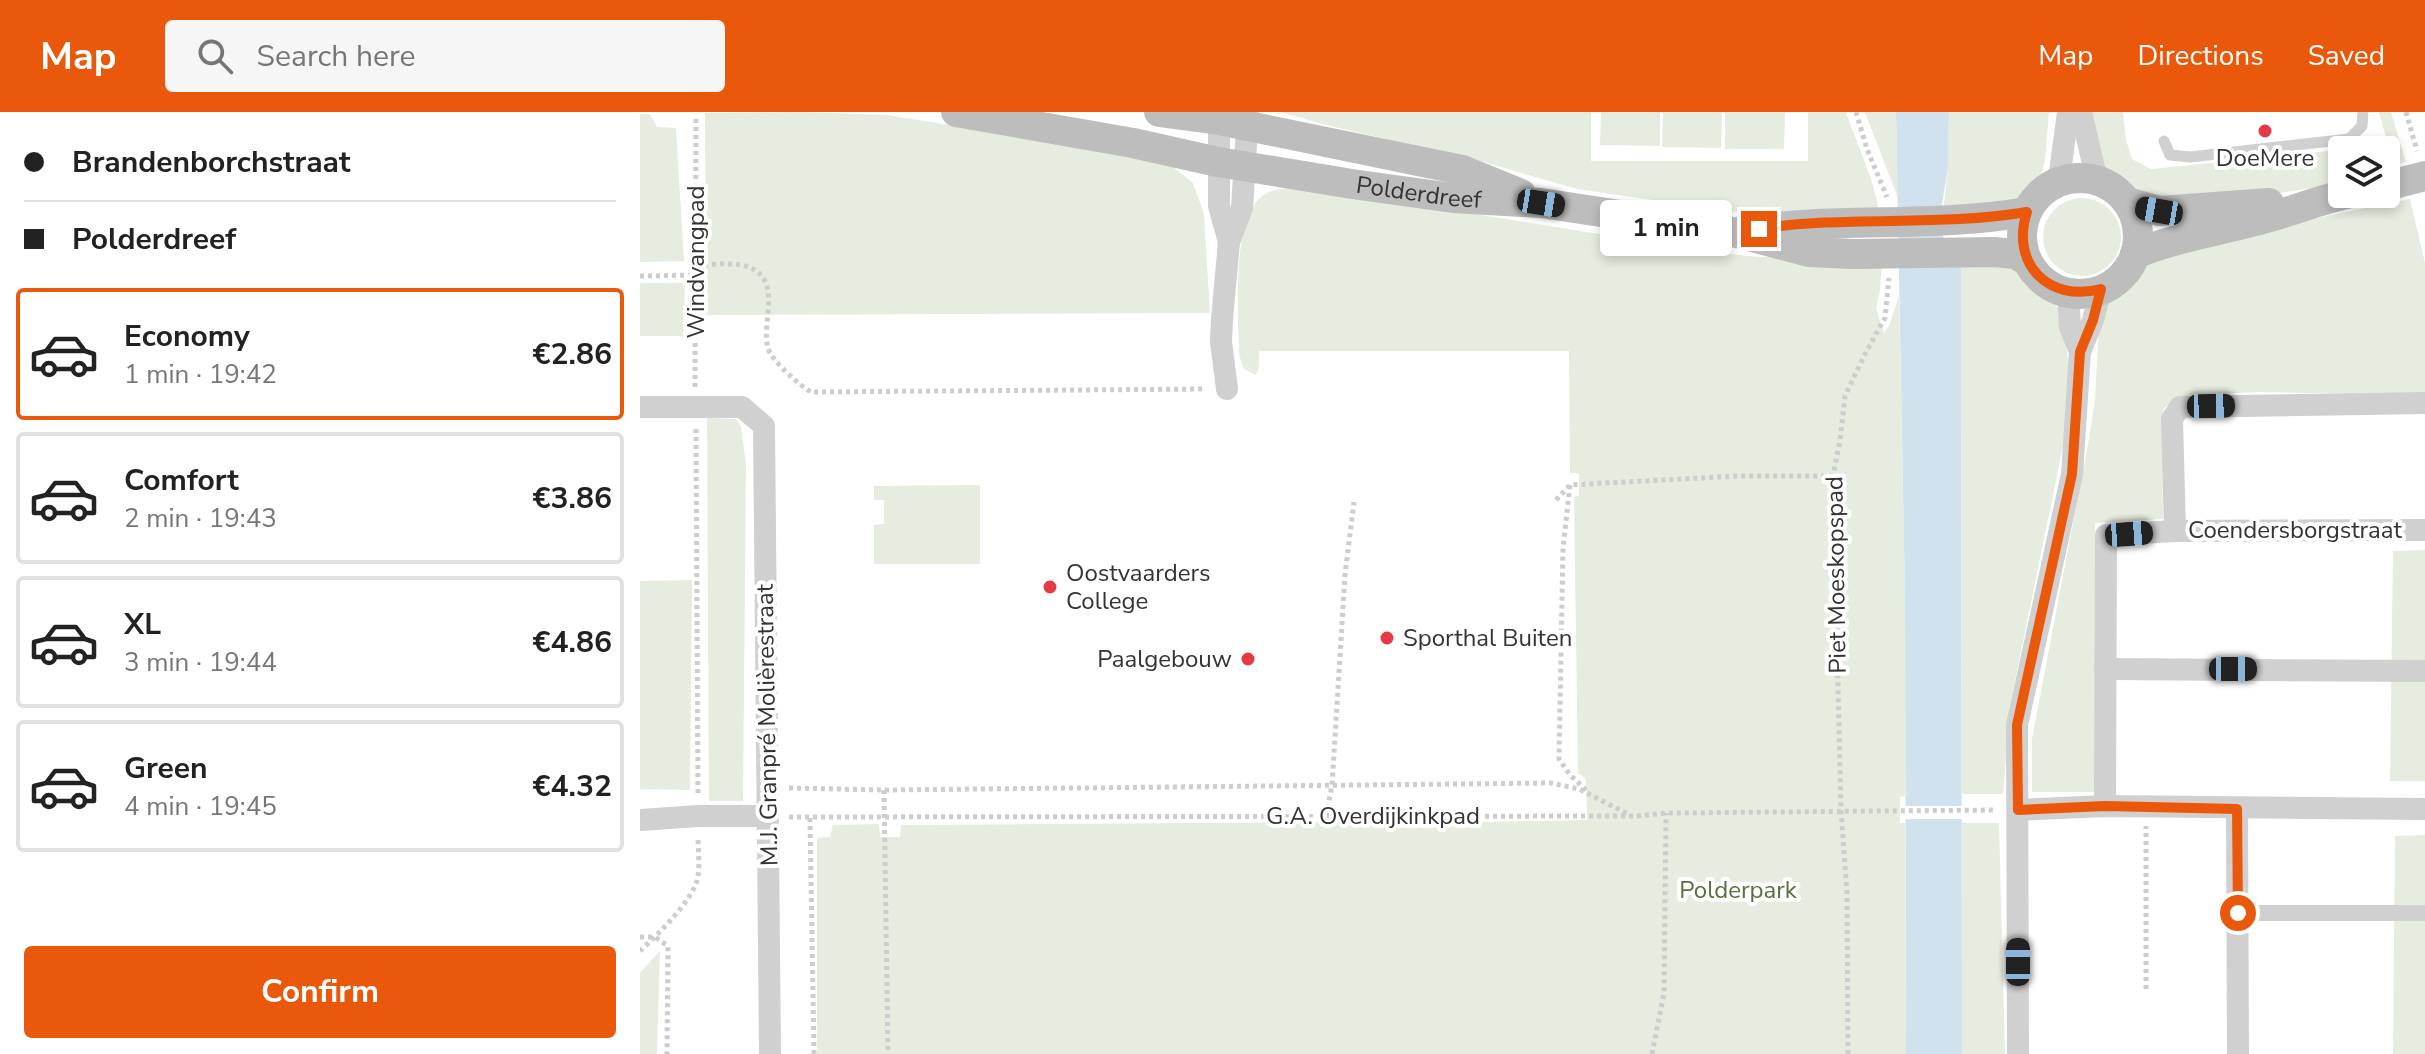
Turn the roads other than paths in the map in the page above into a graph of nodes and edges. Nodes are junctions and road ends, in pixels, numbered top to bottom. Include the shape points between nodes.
1 (956, 112) edge
2 (1159, 112) edge
3 (2068, 112) edge
4 (2081, 112) edge
5 (2363, 112) edge
6 (1219, 116) edge
7 (1248, 119) edge
8 (2164, 141) dead end
9 (1232, 164) junction
10 (2100, 182) junction
11 (2055, 184) junction
12 (2328, 198) edge
13 (2328, 199) edge
14 (2127, 202) junction
15 (1541, 203) junction
16 (2027, 212) junction
17 (1733, 232) junction
18 (2135, 254) junction
19 (2026, 260) junction
20 (2101, 289) junction
21 (2068, 292) junction
22 (2080, 352) junction
23 (1227, 389) road end
24 (2425, 403) edge
25 (640, 407) edge
26 (2425, 530) edge
27 (2175, 531) junction
28 (2105, 669) junction
29 (2425, 671) edge
30 (2105, 806) junction
31 (2237, 809) junction
32 (2425, 809) edge
33 (2018, 810) junction
34 (768, 816) junction
35 (640, 820) edge
36 (2238, 913) junction
37 (2425, 913) edge
38 (770, 1054) edge
39 (2018, 1054) edge
40 (2238, 1054) edge

1 - 9 main road, Polderdreef
2 - 6 main road, Polderdreef
3 - 11 street
4 - 10 street
5 - 8 lane via 2362,126 2349,139 2190,157 2170,155
6 - 7 main road, Polderdreef
6 - 9 street
7 - 9 street
7 - 15 main road, Polderdreef via 1462,170
9 - 15 main road, Polderdreef via 1453,198
9 - 23 street via 1242,208 1229,242 1221,342
10 - 11 main road via 2085,177
10 - 14 main road
11 - 16 main road via 2042,191
12 - 14 main road via 2159,211
13 - 18 main road
14 - 18 main road via 2138,227
15 - 17 main road
16 - 17 main road
16 - 19 main road via 2022,227
17 - 19 main road via 1809,252 1994,252
18 - 20 main road via 2127,269
19 - 21 main road via 2044,280
20 - 21 main road
20 - 22 street
21 - 22 street via 2070,327
22 - 33 street via 2072,474 2017,725
24 - 27 street via 2180,407 2172,419
25 - 34 street, M.J. Granpré Molièrestraat via 742,407 764,426
26 - 27 street, Coendersborgstraat
27 - 28 street, Coendersborgstraat via 2106,535
28 - 29 street
28 - 30 street, Coendersborgstraat
30 - 31 street
30 - 33 street
31 - 32 street
31 - 36 street
33 - 39 street
34 - 35 street
34 - 38 street, M.J. Granpré Molièrestraat
36 - 37 street
36 - 40 street

